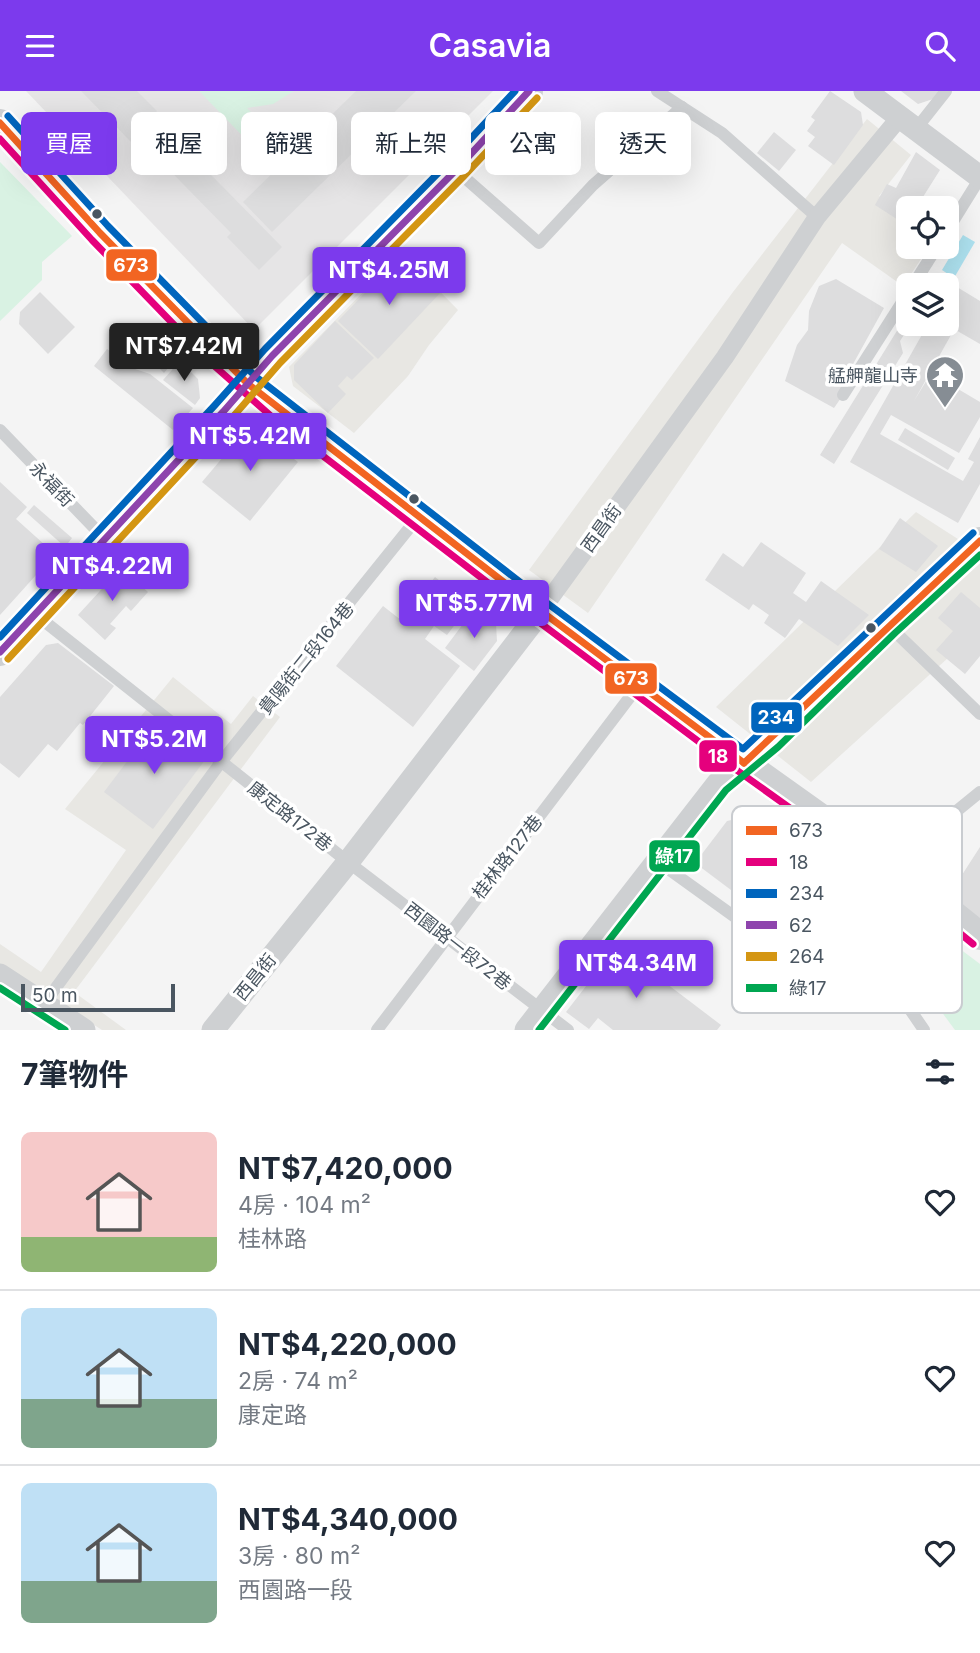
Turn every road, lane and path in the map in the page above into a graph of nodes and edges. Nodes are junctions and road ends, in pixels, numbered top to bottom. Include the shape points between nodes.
1 (528, 91) edge
2 (657, 91) edge
3 (865, 91) edge
4 (946, 91) edge
5 (682, 107) junction
6 (0, 123) edge
7 (908, 123) junction
8 (471, 154) edge
9 (451, 175) edge
10 (462, 175) edge
11 (980, 178) edge
12 (959, 212) edge
13 (817, 217) junction
14 (896, 312) edge
15 (248, 384) junction
16 (843, 395) dead end
17 (0, 430) edge
18 (419, 516) junction
19 (105, 539) junction
20 (980, 541) edge
21 (541, 611) junction
22 (35, 614) junction
23 (888, 625) junction
24 (0, 652) edge
25 (639, 685) junction
26 (980, 714) edge
27 (221, 762) junction
28 (744, 763) junction
29 (980, 792) edge
30 (805, 806) edge
31 (962, 807) edge
32 (657, 861) junction
33 (348, 862) junction
34 (732, 915) edge
35 (962, 922) edge
36 (447, 936) junction
37 (980, 936) edge
38 (0, 975) edge
39 (44, 1004) junction
40 (542, 1010) junction
41 (912, 1013) edge
42 (83, 1030) edge
43 (213, 1030) edge
44 (377, 1030) edge
45 (526, 1030) edge
46 (568, 1030) edge
47 (924, 1030) edge

1 - 8 street
2 - 5 lane
3 - 7 street
4 - 7 lane
5 - 10 lane via 593,185 539,243
5 - 13 lane via 722,133
6 - 15 street
7 - 11 street
7 - 13 street, 西昌街
9 - 15 street
11 - 12 lane
13 - 21 street, 西昌街 via 725,358
14 - 16 lane
15 - 18 street
15 - 19 street
17 - 19 lane, 永福街
18 - 21 street
18 - 27 lane, 貴陽街二段164巷
19 - 22 street
20 - 23 street
21 - 25 street
21 - 33 street, 西昌街
22 - 24 street
22 - 27 lane, 康定路172巷
23 - 26 lane
23 - 28 street
25 - 28 street
25 - 36 lane, 桂林路127巷
27 - 33 lane, 康定路172巷
27 - 39 lane, 貴陽街二段164巷
28 - 30 street
28 - 32 street via 718,783
29 - 31 lane
32 - 34 lane
32 - 40 street
33 - 36 lane, 西園路一段72巷
33 - 43 street, 西昌街
35 - 37 street
36 - 40 lane, 西園路一段72巷
36 - 44 lane, 桂林路127巷
38 - 39 street
39 - 42 street
40 - 45 street
40 - 46 lane, 西園路一段72巷
41 - 47 lane

